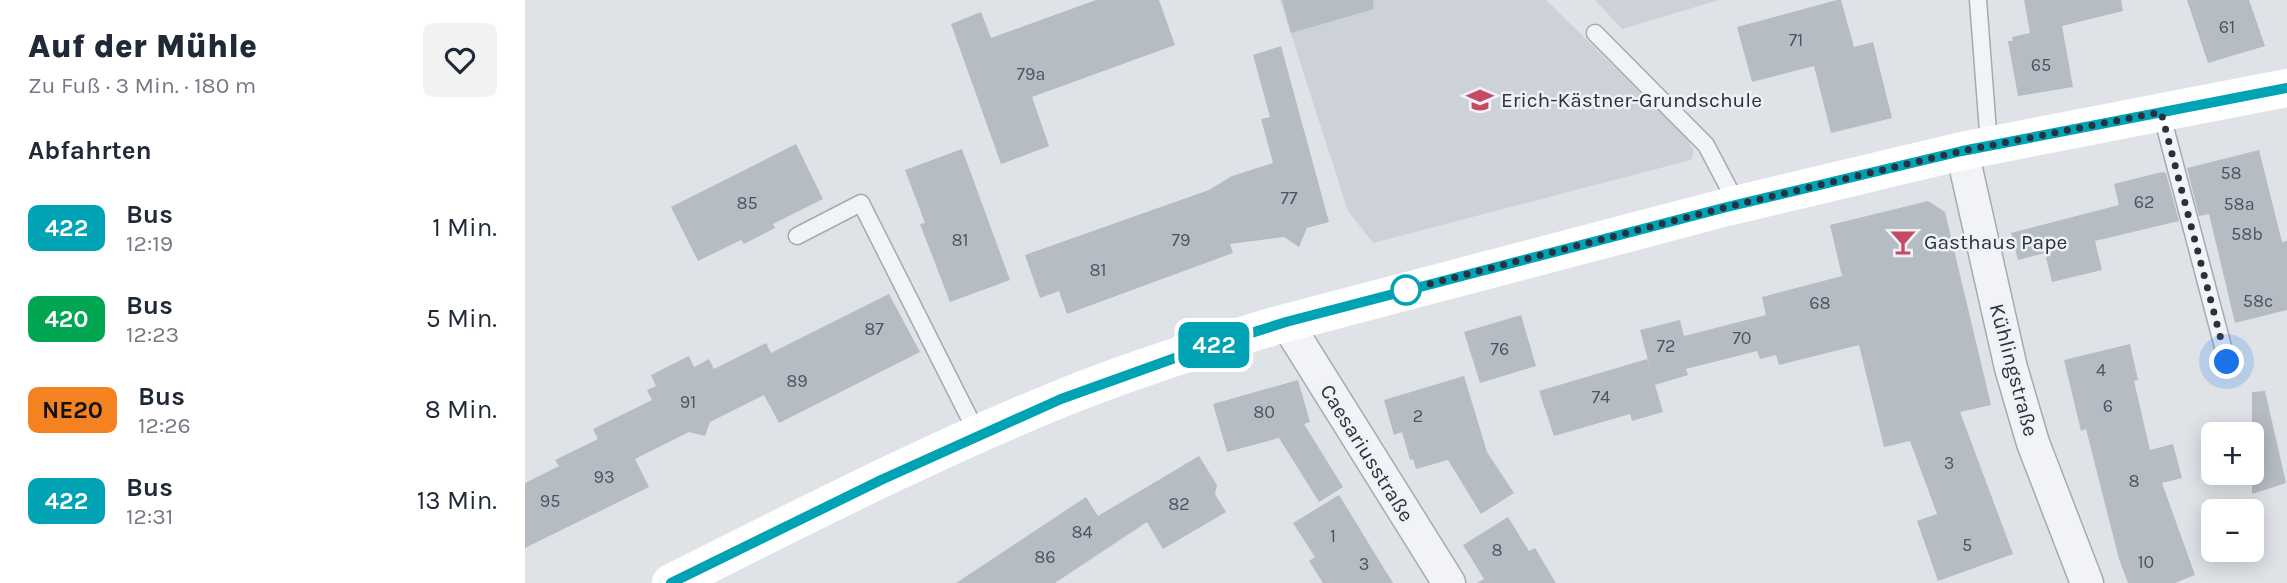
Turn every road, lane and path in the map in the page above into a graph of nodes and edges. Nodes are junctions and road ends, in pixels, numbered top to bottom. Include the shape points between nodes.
1 (1978, 0) edge
2 (1595, 33) dead end
3 (2287, 88) edge
4 (2161, 112) junction
5 (1975, 148) junction
6 (1737, 204) junction
7 (797, 236) dead end
8 (1286, 322) junction
9 (2227, 362) dead end
10 (978, 435) junction
11 (671, 583) edge
12 (1449, 583) edge
13 (2087, 583) edge

1 - 5 lane
2 - 6 lane via 1706,145
3 - 4 main road
4 - 5 main road
4 - 9 lane
5 - 6 main road
5 - 13 street, Kühlingstraße via 2011,368 2033,443
6 - 8 main road
7 - 10 lane via 861,203
8 - 10 main road via 1061,399
8 - 12 street, Caesariusstraße
10 - 11 main road

